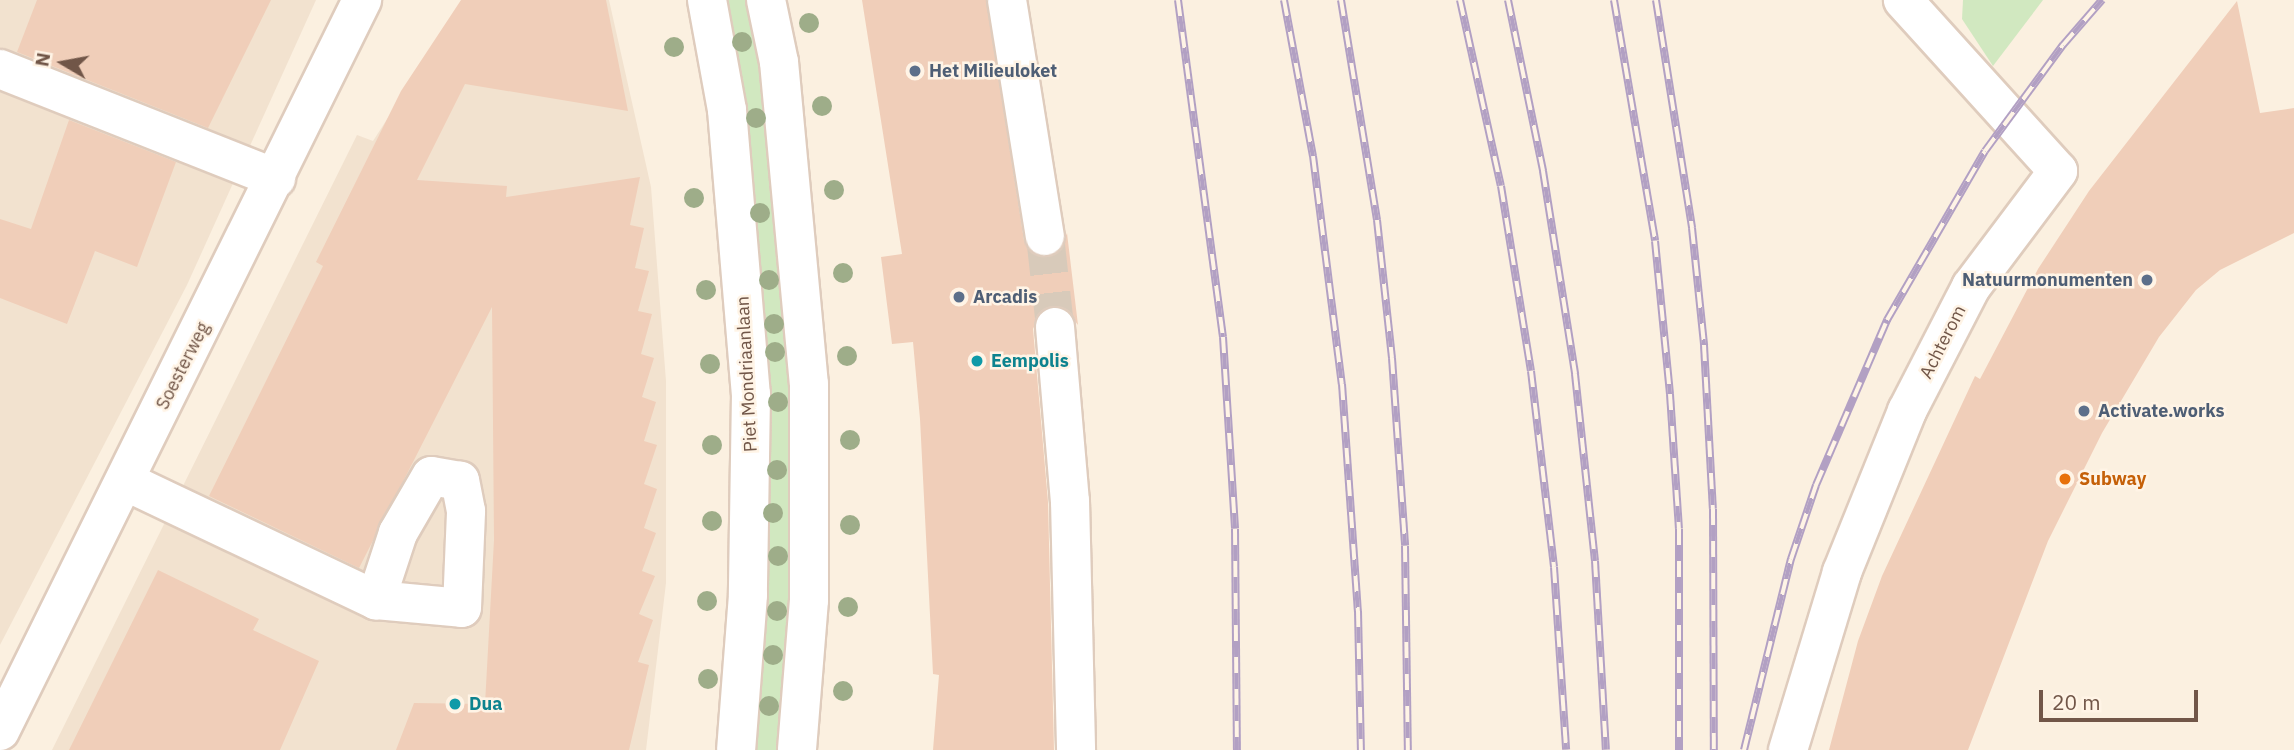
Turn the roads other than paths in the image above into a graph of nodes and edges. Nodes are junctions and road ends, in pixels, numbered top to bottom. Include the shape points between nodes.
1 (362, 0) edge
2 (707, 0) edge
3 (766, 0) edge
4 (1007, 0) edge
5 (1903, 0) edge
6 (0, 69) edge
7 (276, 178) junction
8 (1045, 236) tunnel mouth
9 (1055, 327) tunnel mouth
10 (125, 481) junction
11 (376, 600) dead end
12 (0, 731) edge
13 (736, 750) edge
14 (797, 750) edge
15 (1076, 750) edge
16 (1788, 750) edge

1 - 7 street, Soesterweg
2 - 13 street, Piet Mondriaanlaan via 727,110 751,394 752,507
3 - 14 street via 779,62 808,384 809,600
4 - 8 street
5 - 16 street, Achterom via 2059,171 1970,287 1907,411 1842,572
6 - 7 street
7 - 10 street, Soesterweg
9 - 15 street via 1070,502
10 - 11 street
10 - 12 street, Soesterweg

